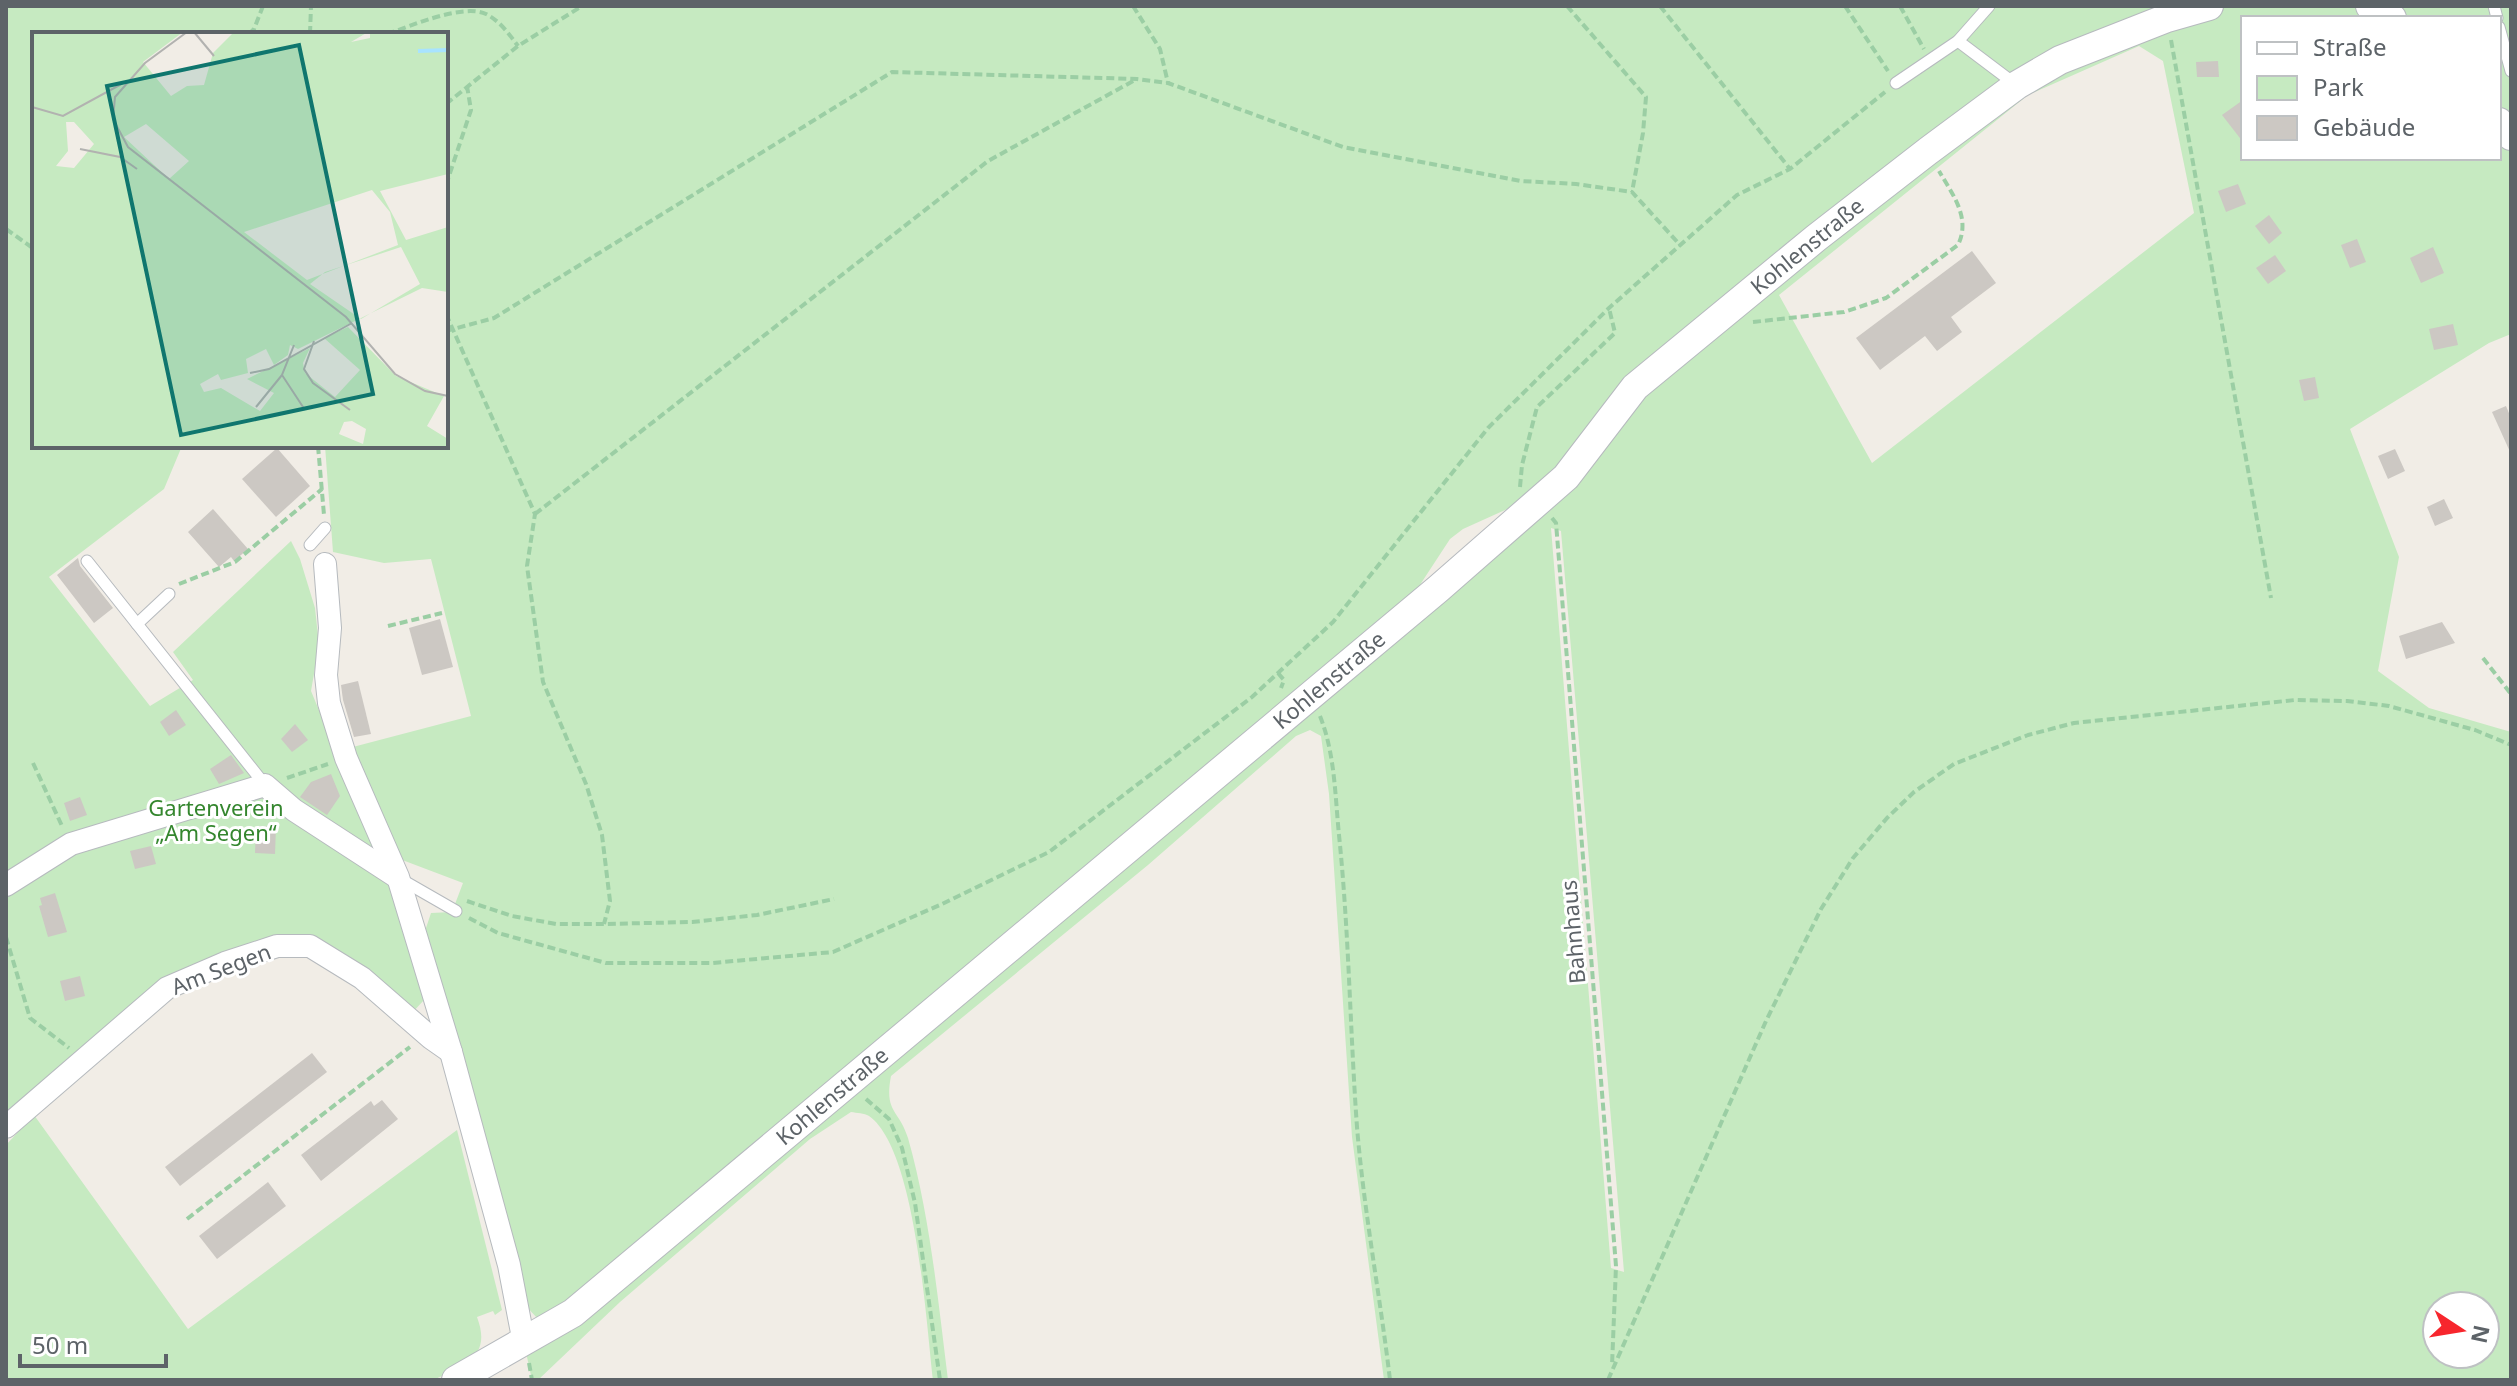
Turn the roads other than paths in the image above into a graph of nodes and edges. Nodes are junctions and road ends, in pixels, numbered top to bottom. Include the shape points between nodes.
1 (1989, 6) edge
2 (2209, 6) edge
3 (2370, 6) edge
4 (2388, 16) edge
5 (2501, 34) edge
6 (1958, 41) junction
7 (2511, 71) edge
8 (1896, 83) road end
9 (2017, 85) junction
10 (325, 528) road end
11 (310, 545) dead end
12 (87, 561) dead end
13 (325, 564) dead end
14 (169, 594) road end
15 (137, 624) junction
16 (265, 785) junction
17 (398, 877) junction
18 (6, 885) edge
19 (456, 911) road end
20 (451, 1052) junction
21 (6, 1127) edge
22 (524, 1343) junction
23 (456, 1380) edge

1 - 6 lane
2 - 9 street, Kohlenstraße via 2060,60
3 - 4 street
5 - 7 lane
6 - 8 lane
6 - 9 lane
9 - 22 street, Kohlenstraße via 1816,238 1635,387 1566,477 1527,501 1311,696 573,1313
10 - 11 lane
12 - 15 lane
13 - 17 street via 329,703 346,758
14 - 15 lane
15 - 16 lane
16 - 17 street via 294,810
16 - 18 street via 71,844
17 - 19 lane
17 - 20 street
20 - 21 street, Am Segen via 362,978 310,946 277,946 167,988
20 - 22 street via 509,1265
22 - 23 street, Kohlenstraße

